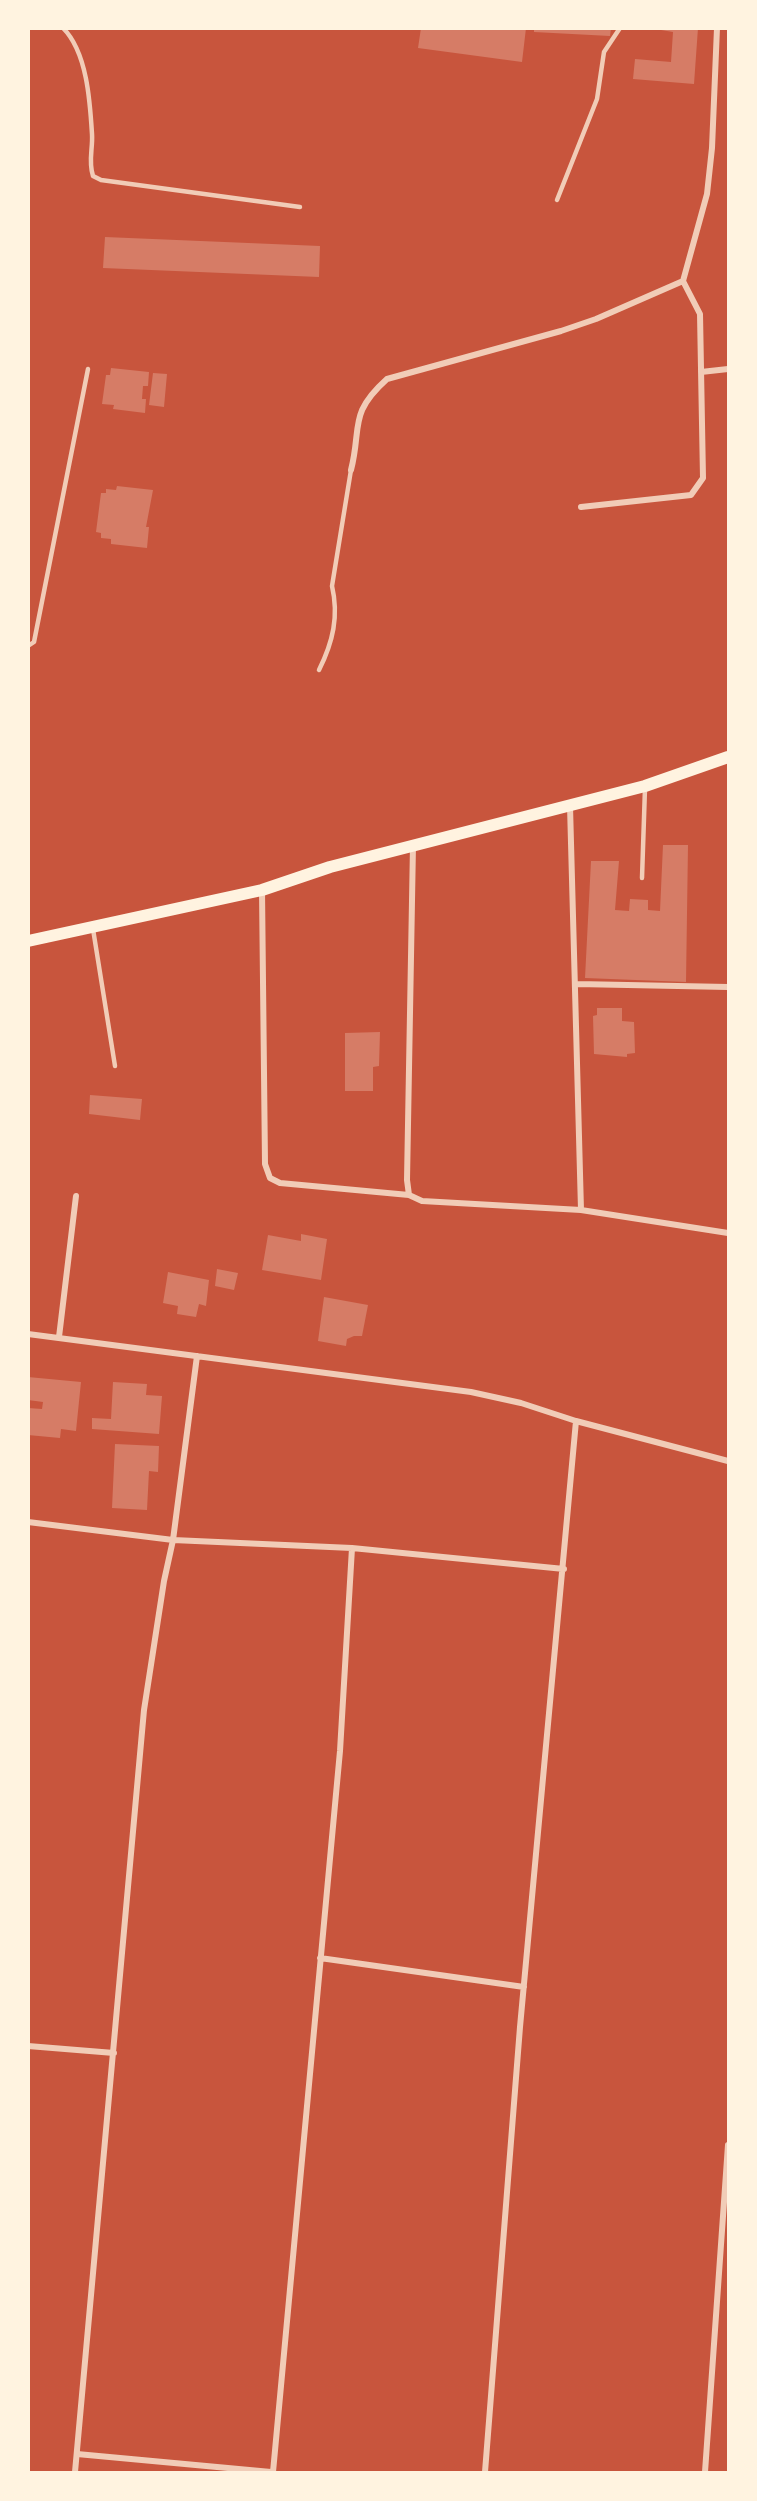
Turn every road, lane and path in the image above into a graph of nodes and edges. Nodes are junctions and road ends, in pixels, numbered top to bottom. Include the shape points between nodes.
1 (63, 28) edge
2 (620, 28) edge
3 (717, 28) edge
4 (557, 200) dead end
5 (300, 207) dead end
6 (684, 282) junction
7 (88, 369) dead end
8 (729, 369) edge
9 (701, 372) junction
10 (351, 470) joint
11 (582, 507) dead end
12 (28, 646) edge
13 (320, 670) dead end
14 (729, 757) edge
15 (645, 786) junction
16 (570, 807) junction
17 (413, 845) junction
18 (642, 878) dead end
19 (262, 890) junction
20 (93, 929) junction
21 (28, 941) edge
22 (577, 984) junction
23 (729, 987) edge
24 (116, 1066) dead end
25 (409, 1195) junction
26 (76, 1196) dead end
27 (581, 1209) junction
28 (729, 1233) edge
29 (28, 1334) edge
30 (59, 1337) junction
31 (197, 1356) junction
32 (576, 1421) junction
33 (729, 1461) edge
34 (28, 1522) edge
35 (174, 1540) junction
36 (352, 1548) junction
37 (564, 1569) junction
38 (320, 1958) junction
39 (524, 1987) junction
40 (28, 2046) edge
41 (114, 2053) junction
42 (729, 2145) edge
43 (77, 2454) junction
44 (75, 2472) edge
45 (272, 2472) edge
46 (485, 2472) edge
47 (705, 2472) edge

1 - 5 lane via 82,62 93,176
2 - 4 lane via 604,52 597,99
3 - 6 street via 707,194
6 - 9 street via 700,314
6 - 10 street via 561,331 387,379 374,390 357,421
7 - 12 lane via 34,642
8 - 9 street
9 - 11 street via 703,478 691,495
10 - 13 lane via 332,586 335,624
14 - 15 main road
15 - 16 main road
15 - 18 lane
16 - 17 main road
16 - 22 street
17 - 19 main road
17 - 25 street
19 - 20 main road
19 - 25 street via 265,1164 270,1178 280,1184
20 - 21 main road
20 - 24 lane
22 - 23 street
22 - 27 street
25 - 27 street via 422,1202
26 - 30 street
27 - 28 street
29 - 30 street
30 - 31 street
31 - 32 street via 471,1392
31 - 35 street
32 - 33 street
32 - 37 street
34 - 35 street
35 - 36 street
35 - 41 street via 144,1710
36 - 37 street
36 - 38 street via 340,1751
37 - 39 street
38 - 39 street
38 - 45 street
39 - 46 street
40 - 41 street
41 - 43 street
42 - 47 street
43 - 44 street
43 - 45 street

